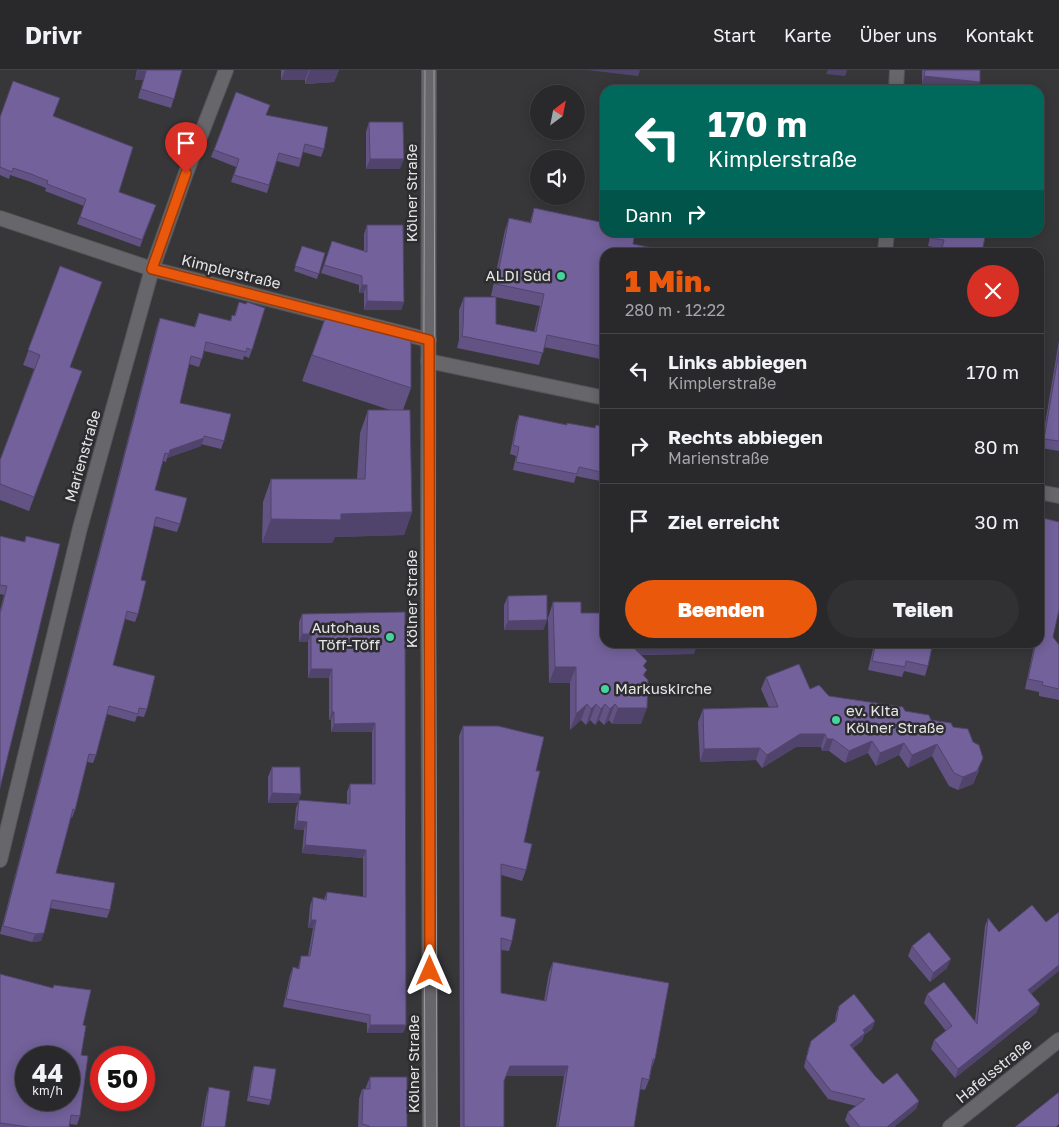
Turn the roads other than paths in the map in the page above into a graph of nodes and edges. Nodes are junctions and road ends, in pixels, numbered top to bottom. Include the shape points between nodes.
1 (226, 70) edge
2 (429, 70) edge
3 (897, 70) edge
4 (896, 85) edge
5 (0, 218) edge
6 (152, 269) junction
7 (429, 340) junction
8 (428, 361) junction
9 (600, 397) edge
10 (1044, 493) edge
11 (1059, 496) edge
12 (0, 860) edge
13 (1059, 1040) edge
14 (430, 1127) edge
15 (950, 1127) edge

1 - 6 street, Marienstraße
2 - 7 street, Kölner Straße
3 - 4 street
5 - 6 street, Kimplerstraße
6 - 7 street, Kimplerstraße
6 - 12 street, Marienstraße via 80,528
7 - 8 street, Kölner Straße
8 - 9 street
8 - 14 street, Kölner Straße
10 - 11 street
13 - 15 street, Hafelsstraße

